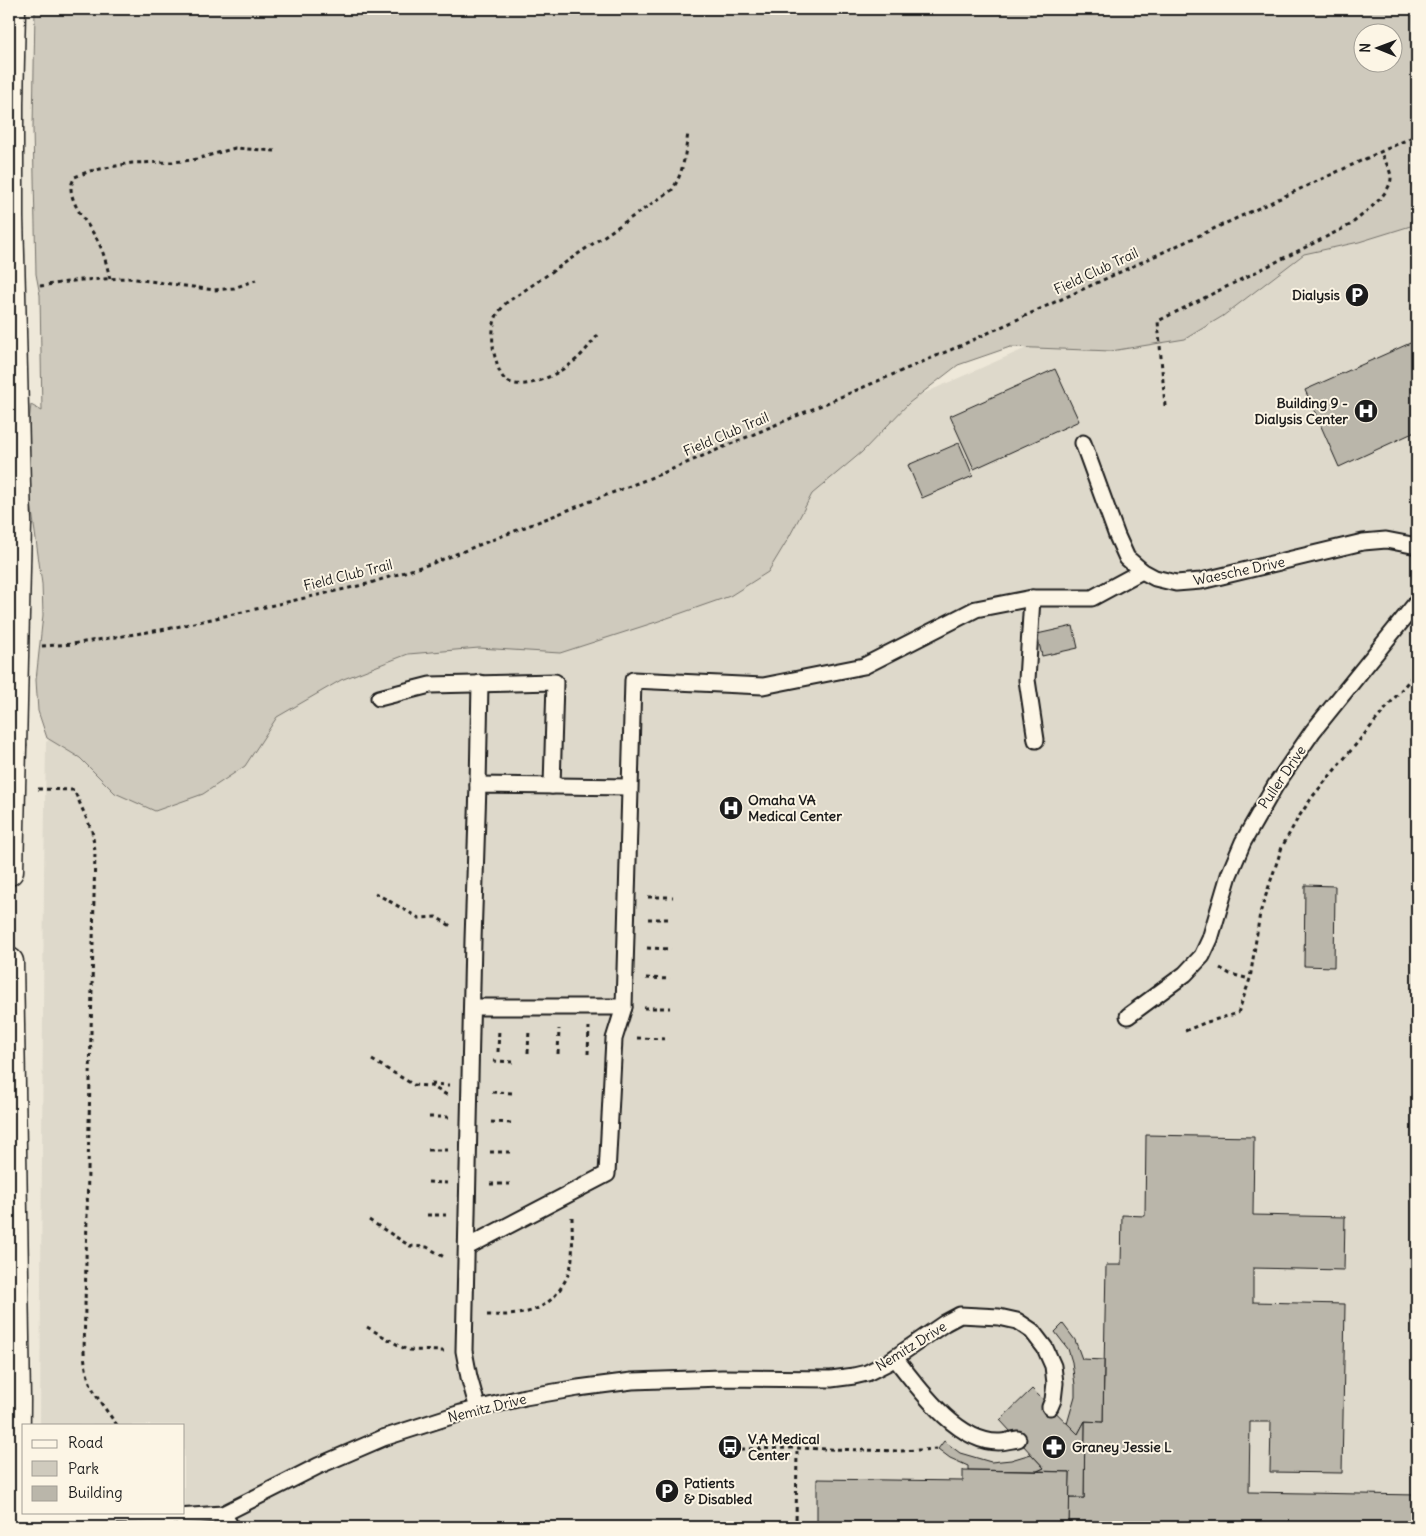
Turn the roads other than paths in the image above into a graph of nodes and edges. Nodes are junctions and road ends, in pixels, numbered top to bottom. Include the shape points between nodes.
1 (11, 9) edge
2 (1084, 443) dead end
3 (1417, 546) edge
4 (1142, 571) junction
5 (1032, 598) junction
6 (1417, 602) edge
7 (480, 683) junction
8 (379, 698) dead end
9 (1036, 740) dead end
10 (478, 784) junction
11 (552, 786) junction
12 (629, 787) junction
13 (9, 871) edge
14 (9, 962) edge
15 (624, 1007) junction
16 (472, 1008) junction
17 (1128, 1016) dead end
18 (466, 1247) junction
19 (894, 1358) junction
20 (1050, 1407) dead end
21 (478, 1408) junction
22 (1018, 1440) dead end
23 (223, 1514) junction
24 (15, 1521) edge
25 (231, 1527) edge

1 - 13 street, bridge via 9,123 17,523
2 - 4 lane, Waesche Drive via 1127,558
3 - 4 lane, Waesche Drive via 1386,540 1362,542 1201,581 1176,583
4 - 5 lane via 1092,598
5 - 9 lane via 1027,680
5 - 12 lane via 976,609 864,666 763,686 633,680
6 - 17 lane, Puller Drive via 1313,731 1275,786 1243,842 1202,956 1185,974
7 - 8 lane via 430,685
7 - 10 lane
7 - 11 lane via 555,682
10 - 11 lane
10 - 16 lane
11 - 12 lane
12 - 15 lane
14 - 24 street
15 - 16 lane
15 - 18 lane via 614,1038 607,1174
16 - 18 lane
18 - 21 lane via 464,1351
19 - 20 lane, Nemitz Drive via 960,1315 1017,1321 1032,1331 1053,1366 1055,1383
19 - 21 lane, Nemitz Drive via 867,1373 830,1379 632,1381
19 - 22 lane via 924,1395 970,1434 998,1442
21 - 23 lane, Nemitz Drive via 383,1438 318,1466
23 - 24 lane, Nemitz Drive
23 - 25 lane

